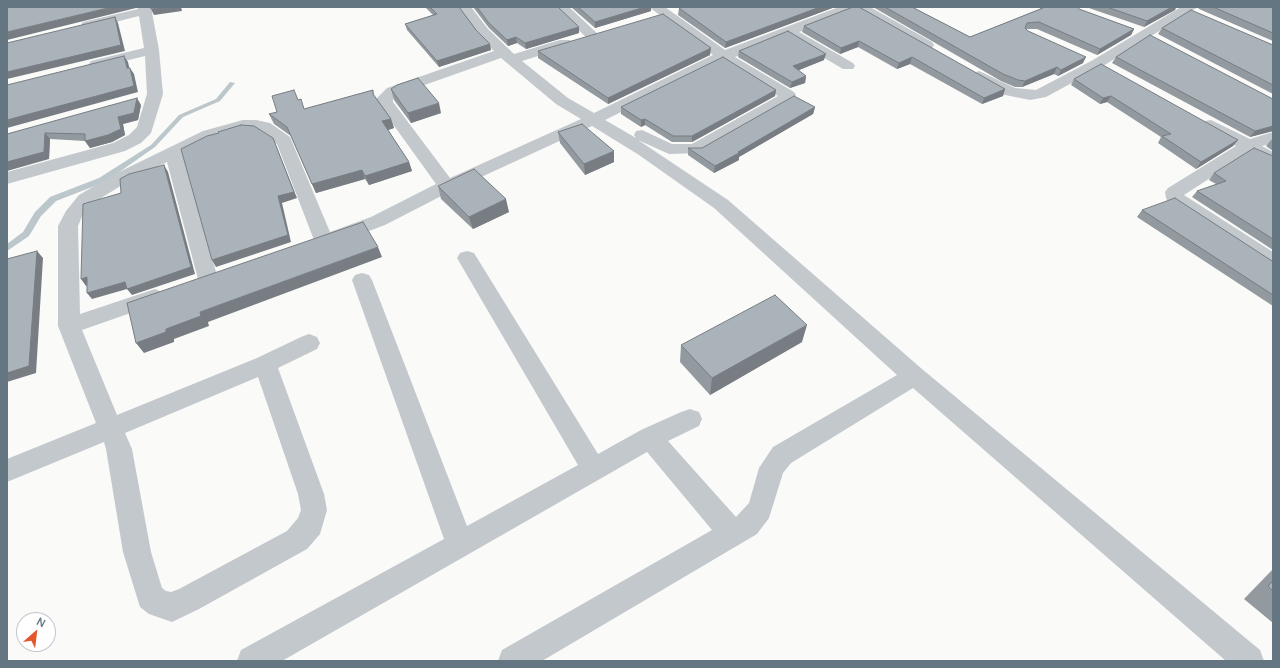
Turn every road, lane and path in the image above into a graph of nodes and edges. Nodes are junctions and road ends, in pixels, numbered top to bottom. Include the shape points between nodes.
1 (464, 7) edge
2 (561, 7) edge
3 (851, 7) edge
4 (860, 7) edge
5 (144, 9) edge
6 (1190, 10) edge
7 (662, 12) edge
8 (76, 28) edge
9 (1132, 30) edge
10 (607, 31) edge
11 (788, 31) junction
12 (592, 35) junction
13 (1146, 35) junction
14 (1160, 43) edge
15 (152, 50) junction
16 (941, 54) edge
17 (508, 56) junction
18 (722, 56) junction
19 (848, 66) dead end
20 (84, 67) edge
21 (968, 69) edge
22 (599, 117) junction
23 (1201, 119) edge
24 (1273, 137) edge
25 (1249, 146) junction
26 (173, 152) junction
27 (1273, 159) edge
28 (7, 178) edge
29 (447, 186) junction
30 (1270, 255) edge
31 (467, 258) dead end
32 (208, 279) edge
33 (362, 280) dead end
34 (171, 291) edge
35 (69, 326) junction
36 (309, 343) dead end
37 (265, 364) junction
38 (914, 376) junction
39 (690, 419) dead end
40 (111, 428) junction
41 (650, 438) junction
42 (594, 470) junction
43 (7, 471) edge
44 (732, 533) junction
45 (460, 544) junction
46 (252, 661) edge
47 (513, 661) edge
48 (1249, 661) edge

1 - 17 street via 483,32
2 - 12 street
3 - 11 street
4 - 16 street
5 - 8 street
5 - 15 street
6 - 13 street
7 - 18 street
9 - 13 street
10 - 12 street
11 - 18 street
11 - 19 street
12 - 17 street
13 - 14 street
13 - 21 street via 1040,94 1011,92
15 - 20 street
15 - 28 street via 145,129 119,147
17 - 22 street via 562,101
17 - 29 street via 393,91 385,98 385,102
18 - 22 street
18 - 22 street via 788,95 696,149 669,149
22 - 29 street
22 - 38 street via 721,204
23 - 25 street
24 - 25 street
25 - 27 street
25 - 30 street via 1174,192 1175,198
26 - 29 street via 209,134 243,125 264,127 284,141 316,243 378,221
26 - 32 street
26 - 35 street via 86,199 75,211 68,226
31 - 42 street
33 - 45 street
34 - 35 street
35 - 40 street
36 - 37 street
37 - 40 street
37 - 40 street via 311,494 314,510 310,525 297,540 172,607 159,604 150,597 137,552 119,449
38 - 44 street via 782,455 772,468 760,509 746,526
38 - 48 street
39 - 41 street
40 - 43 street
41 - 42 street
41 - 44 street
42 - 45 street
44 - 47 street
45 - 46 street

